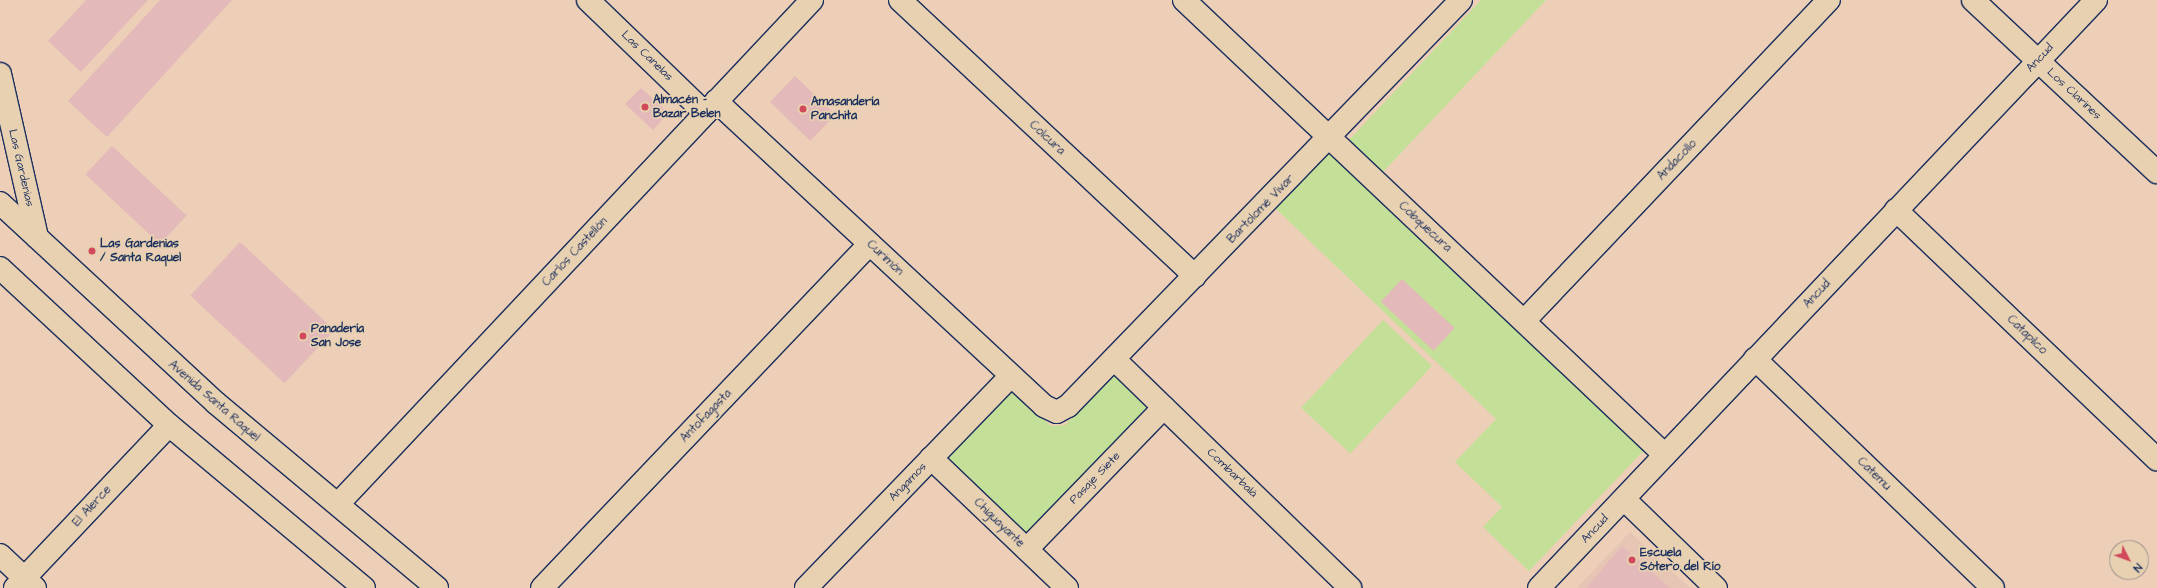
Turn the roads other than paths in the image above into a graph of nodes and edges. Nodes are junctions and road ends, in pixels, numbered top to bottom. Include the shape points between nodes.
1 (588, 0) edge
2 (812, 0) edge
3 (900, 0) edge
4 (1184, 0) edge
5 (1461, 0) edge
6 (1830, 0) edge
7 (1973, 0) edge
8 (2096, 0) edge
9 (2038, 61) junction
10 (0, 74) edge
11 (711, 107) junction
12 (1330, 138) junction
13 (2157, 172) edge
14 (0, 203) edge
15 (1896, 210) junction
16 (37, 237) junction
17 (870, 244) junction
18 (0, 268) edge
19 (1195, 276) junction
20 (1524, 321) junction
21 (1114, 359) junction
22 (1755, 359) junction
23 (1011, 376) junction
24 (1164, 407) junction
25 (1056, 412) joint
26 (169, 425) junction
27 (1665, 455) junction
28 (931, 458) junction
29 (2157, 459) edge
30 (1624, 499) junction
31 (338, 504) junction
32 (1027, 549) junction
33 (0, 555) edge
34 (25, 585) edge
35 (364, 588) edge
36 (437, 588) edge
37 (542, 588) edge
38 (806, 588) edge
39 (1067, 588) edge
40 (1350, 588) edge
41 (1539, 588) edge
42 (1716, 588) edge
43 (1993, 588) edge

1 - 11 street, Las Canelas
2 - 11 street, Carlos Castellón
3 - 19 street, Colcura
4 - 12 street, Cobquecura
5 - 12 street, Bartolomé Vivar
6 - 20 street, Andacollo
7 - 9 street, Los Clarines
8 - 9 street, Ancud
9 - 13 street, Los Clarines
9 - 15 street, Ancud
10 - 16 street, Las Gardenias
11 - 17 street, Curimón
11 - 31 street, Carlos Castellón
12 - 19 street, Bartolomé Vivar
12 - 20 street, Cobquecura
14 - 16 street, Avenida Santa Raquel
15 - 22 street, Ancud
15 - 29 street, Catapilco
16 - 31 street, Avenida Santa Raquel via 216,403
17 - 23 street, Curimón
17 - 37 street, Antofagasta
18 - 26 street
19 - 21 street, Bartolomé Vivar
20 - 27 street, Cobquecura
21 - 24 street, Combarbalá
21 - 25 street, Bartolomé Vivar via 1068,406
22 - 27 street, Ancud
22 - 43 street, Catemu
23 - 25 street, Curimón via 1044,406
23 - 28 street, Angamos
24 - 32 street, Pasaje Siete
24 - 40 street, Combarbalá
26 - 34 street, El Alerce
26 - 35 street
27 - 30 street, Ancud
28 - 32 street, Chiguayante
28 - 38 street, Angamos
30 - 41 street, Ancud
30 - 42 street
31 - 36 street, Avenida Santa Raquel
32 - 39 street, Chiguayante
33 - 34 street

